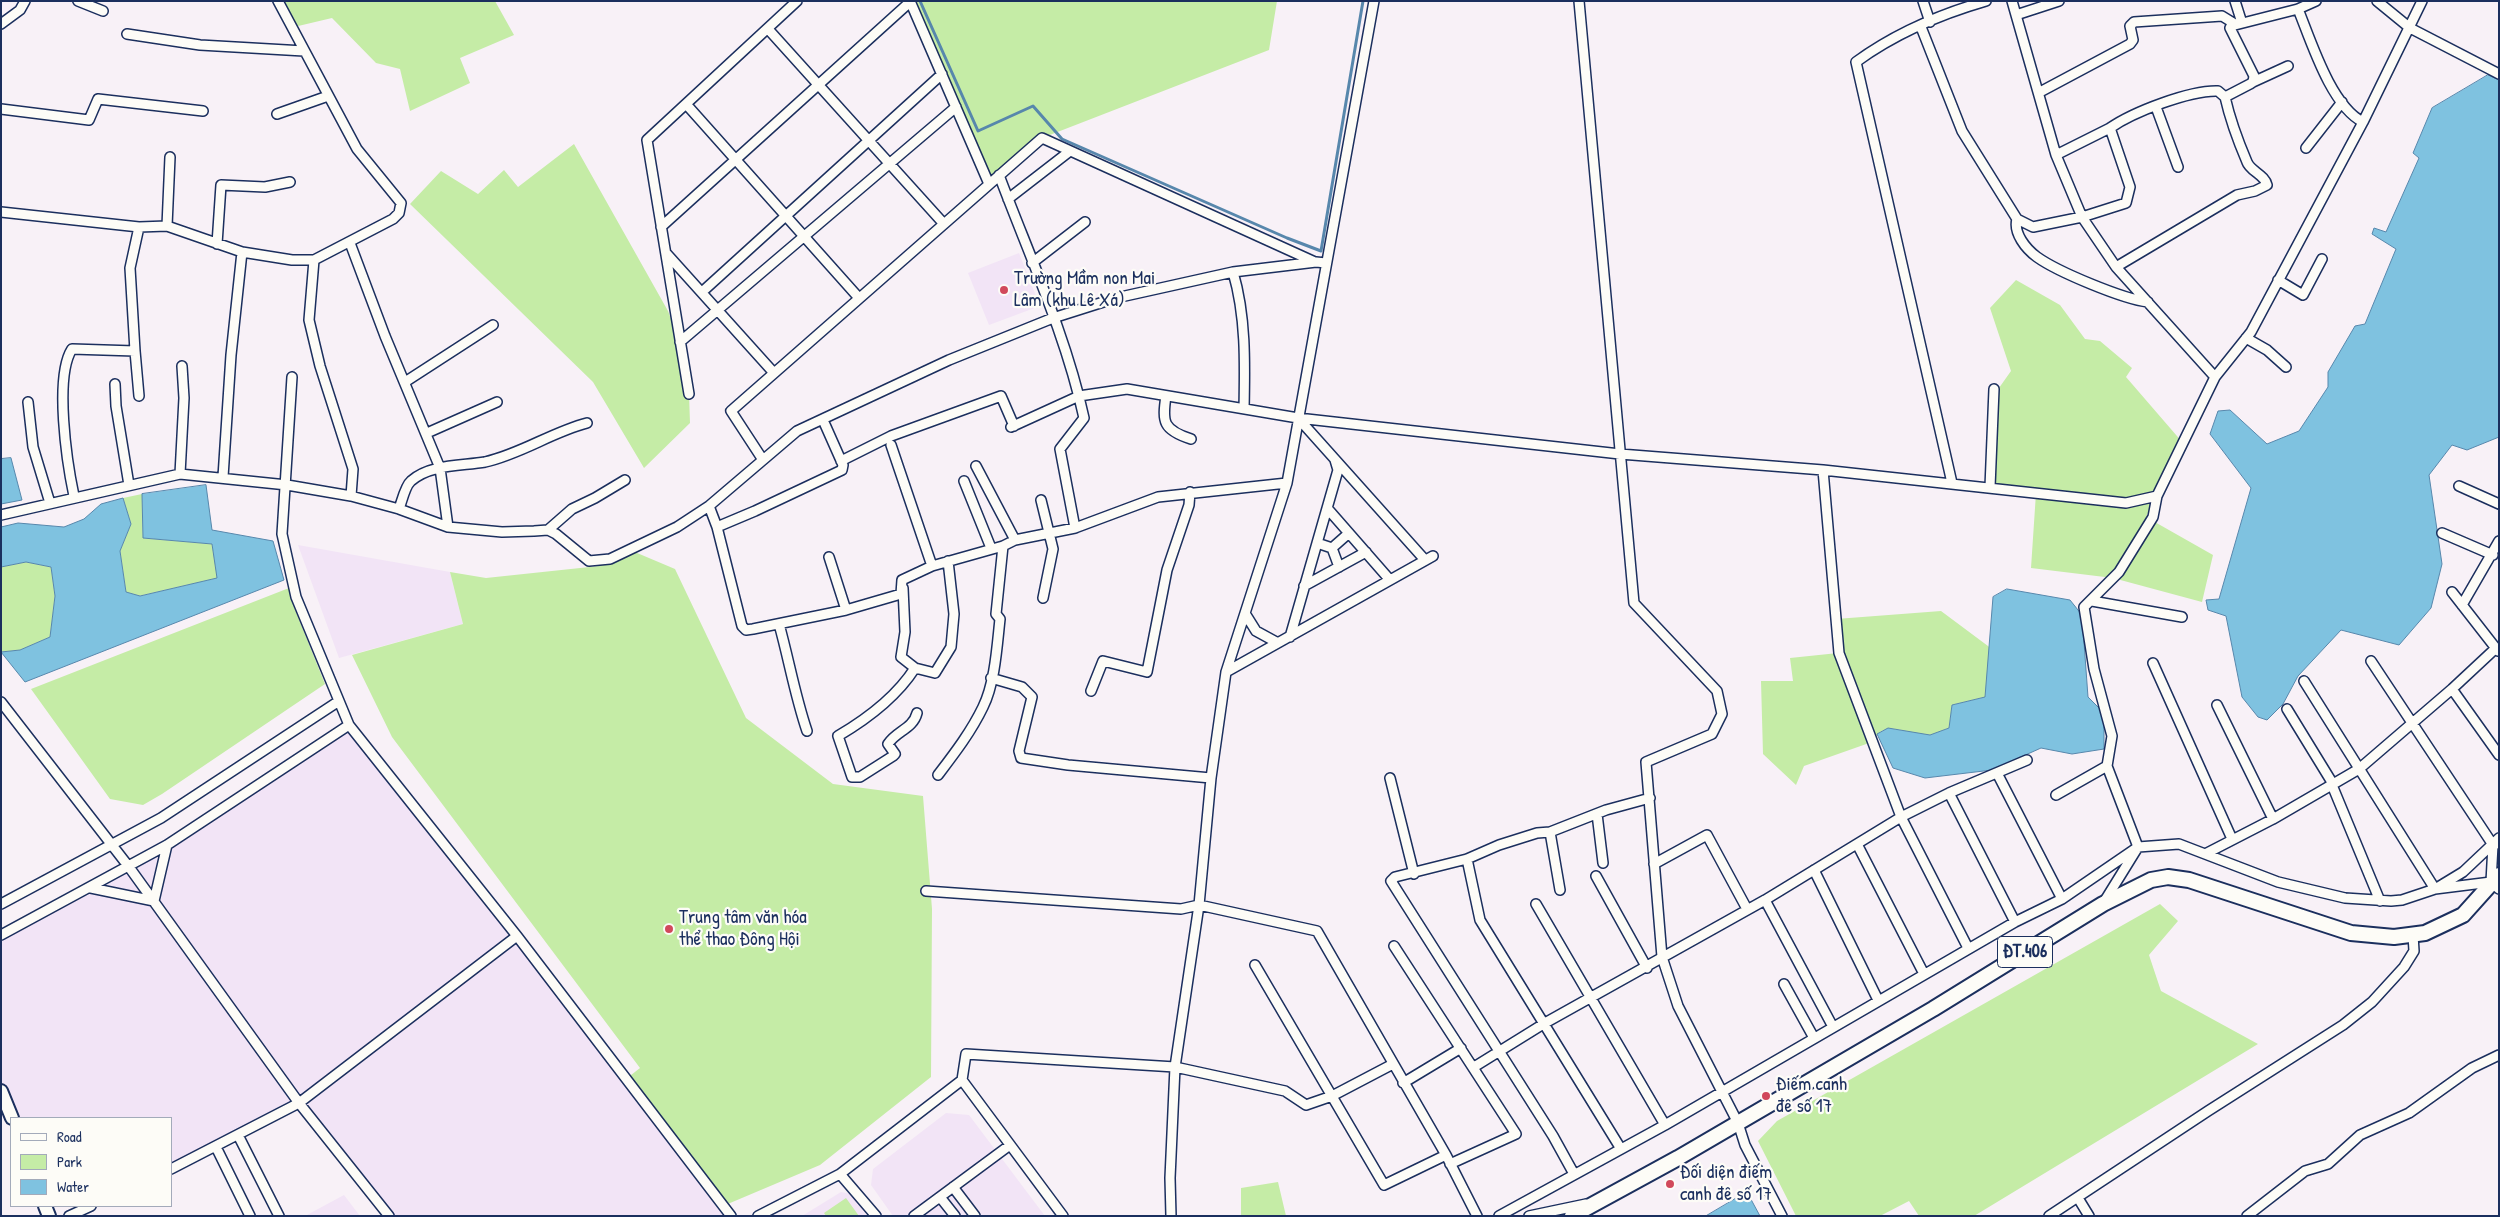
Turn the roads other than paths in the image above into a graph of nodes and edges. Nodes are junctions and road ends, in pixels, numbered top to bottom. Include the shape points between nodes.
1 (25, 1) edge
2 (78, 1) edge
3 (278, 1) edge
4 (797, 1) edge
5 (1374, 1) edge
6 (1579, 1) edge
7 (1923, 1) edge
8 (1986, 1) edge
9 (2012, 1) edge
10 (2058, 1) edge
11 (2235, 1) edge
12 (2316, 1) edge
13 (2377, 1) edge
14 (2422, 1) edge
15 (910, 2) edge
16 (2302, 6) edge
17 (103, 11) dead end
18 (2016, 15) junction
19 (1930, 22) junction
20 (1, 24) edge
21 (2238, 24) junction
22 (1921, 27) junction
23 (2410, 28) junction
24 (768, 29) junction
25 (127, 34) dead end
26 (304, 52) junction
27 (2288, 66) dead end
28 (942, 74) junction
29 (2499, 74) edge
30 (2253, 82) junction
31 (819, 85) junction
32 (2040, 92) junction
33 (328, 96) junction
34 (2225, 97) junction
35 (2342, 102) junction
36 (686, 104) junction
37 (956, 106) junction
38 (2156, 107) junction
39 (1, 109) edge
40 (204, 111) dead end
41 (277, 114) dead end
42 (2363, 122) junction
43 (2110, 128) junction
44 (869, 140) junction
45 (2306, 148) dead end
46 (1070, 151) junction
47 (2056, 155) junction
48 (170, 157) dead end
49 (736, 160) junction
50 (890, 163) junction
51 (2178, 167) dead end
52 (999, 175) junction
53 (290, 182) dead end
54 (989, 184) junction
55 (1008, 199) junction
56 (1, 212) edge
57 (786, 216) junction
58 (2082, 217) junction
59 (2017, 218) junction
60 (1085, 222) dead end
61 (944, 224) junction
62 (167, 226) junction
63 (140, 227) junction
64 (662, 227) junction
65 (804, 236) junction
66 (350, 242) junction
67 (217, 244) junction
68 (242, 252) junction
69 (666, 253) junction
70 (314, 260) junction
71 (2322, 260) dead end
72 (1316, 262) junction
73 (1032, 263) junction
74 (1326, 263) junction
75 (2116, 267) junction
76 (1233, 272) junction
77 (2278, 280) junction
78 (702, 292) junction
79 (859, 298) junction
80 (2148, 302) junction
81 (718, 310) junction
82 (1053, 318) junction
83 (493, 325) dead end
84 (2246, 338) junction
85 (680, 342) junction
86 (135, 351) junction
87 (182, 366) dead end
88 (2286, 367) dead end
89 (774, 373) junction
90 (292, 377) dead end
91 (2216, 377) junction
92 (405, 382) junction
93 (115, 384) dead end
94 (1994, 389) dead end
95 (689, 394) dead end
96 (139, 396) dead end
97 (1079, 396) junction
98 (1166, 396) junction
99 (28, 402) dead end
100 (497, 402) dead end
101 (1244, 409) junction
102 (1298, 418) junction
103 (822, 420) junction
104 (587, 423) dead end
105 (427, 433) junction
106 (1190, 439) dead end
107 (891, 445) dead end
108 (1620, 454) junction
109 (1335, 459) junction
110 (763, 460) junction
111 (840, 461) junction
112 (976, 466) dead end
113 (440, 468) junction
114 (1823, 470) junction
115 (180, 474) junction
116 (223, 477) junction
117 (625, 480) dead end
118 (964, 481) dead end
119 (1287, 482) junction
120 (1952, 483) junction
121 (129, 485) junction
122 (287, 485) junction
123 (2459, 486) dead end
124 (1990, 487) junction
125 (1190, 492) junction
126 (74, 496) junction
127 (351, 496) junction
128 (2157, 496) junction
129 (1041, 500) dead end
130 (50, 503) junction
131 (2499, 504) edge
132 (710, 506) junction
133 (1327, 508) junction
134 (399, 509) junction
135 (1, 515) edge
136 (717, 526) junction
137 (448, 527) junction
138 (1075, 528) junction
139 (548, 530) junction
140 (1049, 533) junction
141 (1349, 533) junction
142 (2442, 533) dead end
143 (1014, 540) junction
144 (2499, 542) edge
145 (1316, 544) junction
146 (1002, 546) junction
147 (991, 548) junction
148 (1332, 548) junction
149 (1366, 552) junction
150 (2492, 554) junction
151 (829, 557) dead end
152 (948, 561) junction
153 (932, 566) junction
154 (1339, 567) junction
155 (902, 580) junction
156 (1390, 580) junction
157 (1304, 586) junction
158 (2452, 592) dead end
159 (1043, 598) dead end
160 (2092, 601) junction
161 (2462, 605) junction
162 (846, 610) junction
163 (1246, 616) junction
164 (2182, 617) dead end
165 (779, 624) junction
166 (1290, 637) junction
167 (1278, 643) junction
168 (2497, 649) edge
169 (2371, 660) dead end
170 (2153, 663) dead end
171 (915, 668) junction
172 (1226, 672) junction
173 (991, 678) junction
174 (2304, 681) dead end
175 (2452, 689) junction
176 (1090, 691) dead end
177 (339, 701) junction
178 (1, 702) edge
179 (2217, 705) dead end
180 (2287, 709) dead end
181 (917, 713) dead end
182 (2412, 722) junction
183 (349, 725) junction
184 (807, 731) dead end
185 (2499, 755) edge
186 (2026, 760) dead end
187 (2107, 766) junction
188 (2359, 769) junction
189 (1997, 773) junction
190 (938, 776) dead end
191 (1211, 778) junction
192 (1390, 778) dead end
193 (2332, 784) junction
194 (1949, 793) junction
195 (2056, 795) dead end
196 (1650, 798) junction
197 (1596, 814) junction
198 (1901, 817) junction
199 (2273, 819) junction
200 (1550, 832) junction
201 (2232, 839) junction
202 (2497, 842) edge
203 (1857, 844) junction
204 (110, 845) junction
205 (167, 845) junction
206 (2138, 847) junction
207 (2207, 853) junction
208 (1467, 858) junction
209 (1603, 863) dead end
210 (1654, 864) junction
211 (129, 868) junction
212 (1814, 870) junction
213 (1414, 874) junction
214 (1596, 876) dead end
215 (2496, 882) edge
216 (90, 888) junction
217 (2435, 889) junction
218 (1560, 890) dead end
219 (926, 892) dead end
220 (2062, 899) junction
221 (1765, 900) junction
222 (154, 901) junction
223 (2380, 901) junction
224 (1, 904) edge
225 (1536, 904) dead end
226 (2103, 904) junction
227 (1199, 906) junction
228 (1747, 910) junction
229 (2015, 922) junction
230 (1, 935) edge
231 (2414, 935) junction
232 (517, 936) junction
233 (1394, 946) dead end
234 (1968, 948) junction
235 (1662, 957) junction
236 (1255, 964) dead end
237 (1647, 968) junction
238 (1924, 974) junction
239 (1784, 984) dead end
240 (1590, 998) junction
241 (1878, 1000) junction
242 (1545, 1023) junction
243 (1833, 1027) junction
244 (1814, 1038) junction
245 (1461, 1048) junction
246 (1500, 1051) junction
247 (2499, 1055) edge
248 (1392, 1064) junction
249 (1175, 1067) junction
250 (1474, 1067) junction
251 (962, 1080) junction
252 (1403, 1083) junction
253 (1722, 1090) junction
254 (1, 1091) edge
255 (1332, 1096) junction
256 (299, 1103) junction
257 (12, 1117) edge
258 (1738, 1123) junction
259 (1665, 1125) junction
260 (238, 1135) junction
261 (1010, 1145) junction
262 (216, 1147) junction
263 (1620, 1149) junction
264 (1446, 1155) junction
265 (1450, 1164) junction
266 (172, 1169) edge
267 (840, 1174) junction
268 (1574, 1174) junction
269 (953, 1187) junction
270 (940, 1197) junction
271 (2078, 1198) junction
272 (1596, 1202) junction
273 (89, 1207) edge
274 (1060, 1215) edge
275 (69, 1216) edge
276 (250, 1216) edge
277 (278, 1216) edge
278 (389, 1216) edge
279 (731, 1216) edge
280 (758, 1216) edge
281 (876, 1216) edge
282 (914, 1216) edge
283 (955, 1216) edge
284 (976, 1216) edge
285 (1171, 1216) edge
286 (1477, 1216) edge
287 (1499, 1216) edge
288 (1529, 1216) edge
289 (1572, 1216) edge
290 (1782, 1216) edge
291 (2049, 1216) edge
292 (2088, 1216) edge
293 (2247, 1216) edge

1 - 20 street via 20,10
2 - 17 street
3 - 26 street
4 - 24 street
5 - 74 street
6 - 108 street
7 - 19 street
8 - 19 street
9 - 18 street
10 - 18 street
11 - 21 street
12 - 16 street
13 - 23 street
14 - 23 street
15 - 28 street
15 - 31 street
16 - 21 street
16 - 35 street via 2320,64
18 - 32 street via 2031,72
19 - 22 street
21 - 30 street via 2230,28 2252,72
21 - 32 street via 2222,16 2134,22 2130,26 2133,40 2130,44
22 - 59 street via 1962,131
22 - 120 street via 1856,62
23 - 29 street
23 - 42 street
24 - 31 street
24 - 36 street
25 - 26 street via 200,45
26 - 33 street
27 - 30 street
28 - 37 street
28 - 44 street
30 - 34 street
31 - 44 street
31 - 49 street
32 - 47 street
33 - 41 street
33 - 66 street via 356,149 401,203 393,219
34 - 38 street via 2221,92 2200,92
34 - 75 street via 2230,121 2247,164 2267,185 2237,195
35 - 42 street
35 - 45 street
36 - 49 street
36 - 64 street via 647,140
37 - 50 street
37 - 54 street
38 - 43 street
38 - 51 street
39 - 40 street via 89,120 98,99
42 - 77 street
43 - 47 street
43 - 58 street via 2130,187 2126,203
44 - 50 street
44 - 57 street
46 - 52 street via 1042,138
46 - 55 street
46 - 72 street
47 - 58 street
48 - 62 street
49 - 57 street
49 - 64 street
50 - 61 street
50 - 65 street
52 - 54 street
52 - 55 street
53 - 67 street via 264,187 221,185
54 - 61 street
55 - 73 street
56 - 63 street
57 - 65 street
57 - 78 street
58 - 59 street via 2033,227
58 - 75 street
59 - 80 street via 2021,239 2037,257 2108,290
60 - 73 street
61 - 79 street
62 - 63 street
62 - 67 street
63 - 86 street via 130,268
64 - 69 street
65 - 79 street
65 - 81 street
66 - 70 street
66 - 92 street
67 - 68 street
68 - 70 street
68 - 116 street
69 - 78 street
69 - 85 street
70 - 127 street via 309,320 353,469
71 - 77 street via 2304,294
72 - 74 street
72 - 76 street
73 - 82 street
74 - 102 street
75 - 80 street
76 - 82 street via 1116,298
76 - 101 street via 1243,332
77 - 84 street
78 - 81 street
79 - 89 street
80 - 91 street
81 - 85 street
81 - 89 street
82 - 97 street
82 - 103 street via 949,360
83 - 92 street
84 - 88 street via 2267,350
84 - 91 street
85 - 95 street
86 - 96 street
86 - 126 street via 72,349 66,359 64,432
87 - 115 street via 184,398
89 - 110 street via 731,411
90 - 122 street
91 - 128 street
92 - 105 street
93 - 121 street
94 - 124 street
97 - 98 street via 1127,389
97 - 111 street via 1012,426 1001,396 891,436
97 - 138 street via 1084,418 1060,449
98 - 101 street
98 - 106 street via 1163,418 1166,426
99 - 130 street via 32,447
100 - 105 street
101 - 102 street
102 - 108 street
102 - 109 street
102 - 119 street
103 - 110 street via 797,431
103 - 111 street
104 - 113 street via 487,461
105 - 113 street
107 - 153 street
108 - 114 street
108 - 196 street via 1634,603 1717,691 1722,714 1712,734 1646,762
109 - 133 street via 1338,470
109 - 156 street via 1429,558
110 - 132 street
111 - 136 street via 842,470
112 - 143 street
113 - 134 street via 424,472 409,482
113 - 137 street
114 - 120 street
114 - 198 street via 1839,653
115 - 116 street
115 - 121 street
116 - 122 street
117 - 139 street via 572,509
118 - 147 street
119 - 125 street
119 - 163 street
120 - 124 street
121 - 126 street
122 - 127 street
122 - 177 street via 282,534 296,598
123 - 131 street
124 - 128 street via 2126,502
125 - 138 street via 1158,497
125 - 176 street via 1189,505 1167,570 1147,672 1104,661
126 - 130 street
127 - 134 street
128 - 160 street via 2153,517 2119,572
129 - 140 street
130 - 135 street
132 - 136 street
132 - 139 street via 677,527 603,561 589,561
133 - 141 street
133 - 145 street
134 - 137 street
136 - 165 street via 742,626 746,630
137 - 139 street via 502,532
138 - 140 street
140 - 143 street
140 - 159 street via 1053,550
141 - 148 street
141 - 149 street
142 - 150 street
143 - 146 street
144 - 150 street
145 - 148 street
145 - 157 street
146 - 147 street
146 - 173 street via 996,614 1000,619
147 - 152 street
148 - 154 street
149 - 154 street
149 - 156 street
150 - 161 street
151 - 162 street
152 - 153 street
152 - 171 street via 954,614 950,647 935,673
153 - 155 street
154 - 157 street
155 - 162 street via 901,594
155 - 171 street via 905,632 901,656
156 - 166 street
157 - 166 street
158 - 161 street
160 - 164 street
160 - 187 street via 2084,607 2094,669 2112,736
161 - 168 street
162 - 165 street
163 - 167 street via 1256,631
163 - 172 street
165 - 184 street via 796,699
166 - 167 street
167 - 172 street
168 - 175 street
169 - 182 street
170 - 201 street
171 - 181 street via 906,682 884,703 838,736 852,777 860,776 893,756 895,754 888,744 910,726
172 - 191 street
173 - 190 street via 984,706
173 - 191 street via 1022,687 1032,697 1019,751 1021,758 1068,766
174 - 188 street
175 - 182 street
175 - 185 street
177 - 183 street
177 - 204 street via 160,818
178 - 204 street
179 - 199 street
180 - 193 street
182 - 188 street
182 - 202 street
183 - 205 street
183 - 232 street
186 - 189 street
187 - 195 street
187 - 206 street
188 - 193 street
188 - 217 street
189 - 194 street
189 - 220 street
191 - 227 street
192 - 213 street
193 - 199 street
193 - 223 street
194 - 198 street
194 - 229 street
196 - 197 street
196 - 210 street
197 - 200 street
197 - 209 street
198 - 203 street
198 - 234 street
199 - 201 street
200 - 208 street via 1537,833
200 - 218 street
201 - 207 street
202 - 215 street
202 - 217 street via 2463,872
203 - 212 street
203 - 238 street
204 - 211 street
204 - 224 street
205 - 211 street
205 - 222 street
206 - 207 street via 2170,843
206 - 220 street
206 - 226 street
207 - 223 street via 2278,882 2345,898
208 - 213 street
208 - 242 street via 1480,920
210 - 228 street via 1707,835
210 - 235 street
211 - 216 street
211 - 222 street
212 - 221 street
212 - 241 street
213 - 246 street via 1396,877 1392,883
214 - 237 street
215 - 217 street
215 - 231 main road, ĐT.406 via 2463,915
216 - 222 street
216 - 230 street
217 - 223 street via 2402,900
219 - 227 street via 1181,909
220 - 229 street
221 - 228 street
221 - 243 street
222 - 256 street
225 - 240 street
226 - 231 main road, ĐT.406 via 2151,880 2174,877 2351,933
226 - 258 main road, ĐT.406 via 1933,1009
227 - 248 street via 1317,931
227 - 249 street
228 - 235 street
229 - 234 street
231 - 271 street via 2414,951 2404,968 2372,1002 2344,1025
232 - 256 street
232 - 279 street
233 - 245 street
234 - 238 street
235 - 237 street
235 - 253 street via 1678,1006
236 - 255 street
237 - 240 street
238 - 241 street
239 - 244 street
240 - 242 street
240 - 259 street
241 - 243 street
242 - 246 street
242 - 263 street
243 - 244 street
244 - 253 street
245 - 250 street
245 - 252 street
246 - 250 street
246 - 268 street
247 - 293 street via 2472,1068 2409,1113 2360,1135 2328,1164 2305,1171
248 - 252 street
248 - 255 street
249 - 251 street via 966,1054
249 - 255 street via 1285,1091 1306,1105
249 - 285 street
250 - 265 street via 1516,1134
251 - 261 street
251 - 267 street
252 - 264 street
253 - 258 street
253 - 259 street
254 - 257 street
255 - 264 street via 1384,1185
256 - 260 street
256 - 278 street
258 - 272 main road, ĐT.406
258 - 290 street via 1745,1145
259 - 263 street
260 - 262 street
260 - 277 street
261 - 269 street
261 - 274 street
262 - 266 street
262 - 276 street
263 - 268 street
264 - 265 street
265 - 286 street
267 - 280 street
267 - 281 street
268 - 287 street
269 - 270 street
269 - 284 street
270 - 282 street
270 - 283 street
271 - 291 street
271 - 292 street
272 - 288 street
272 - 289 main road, ĐT.406
273 - 275 street

